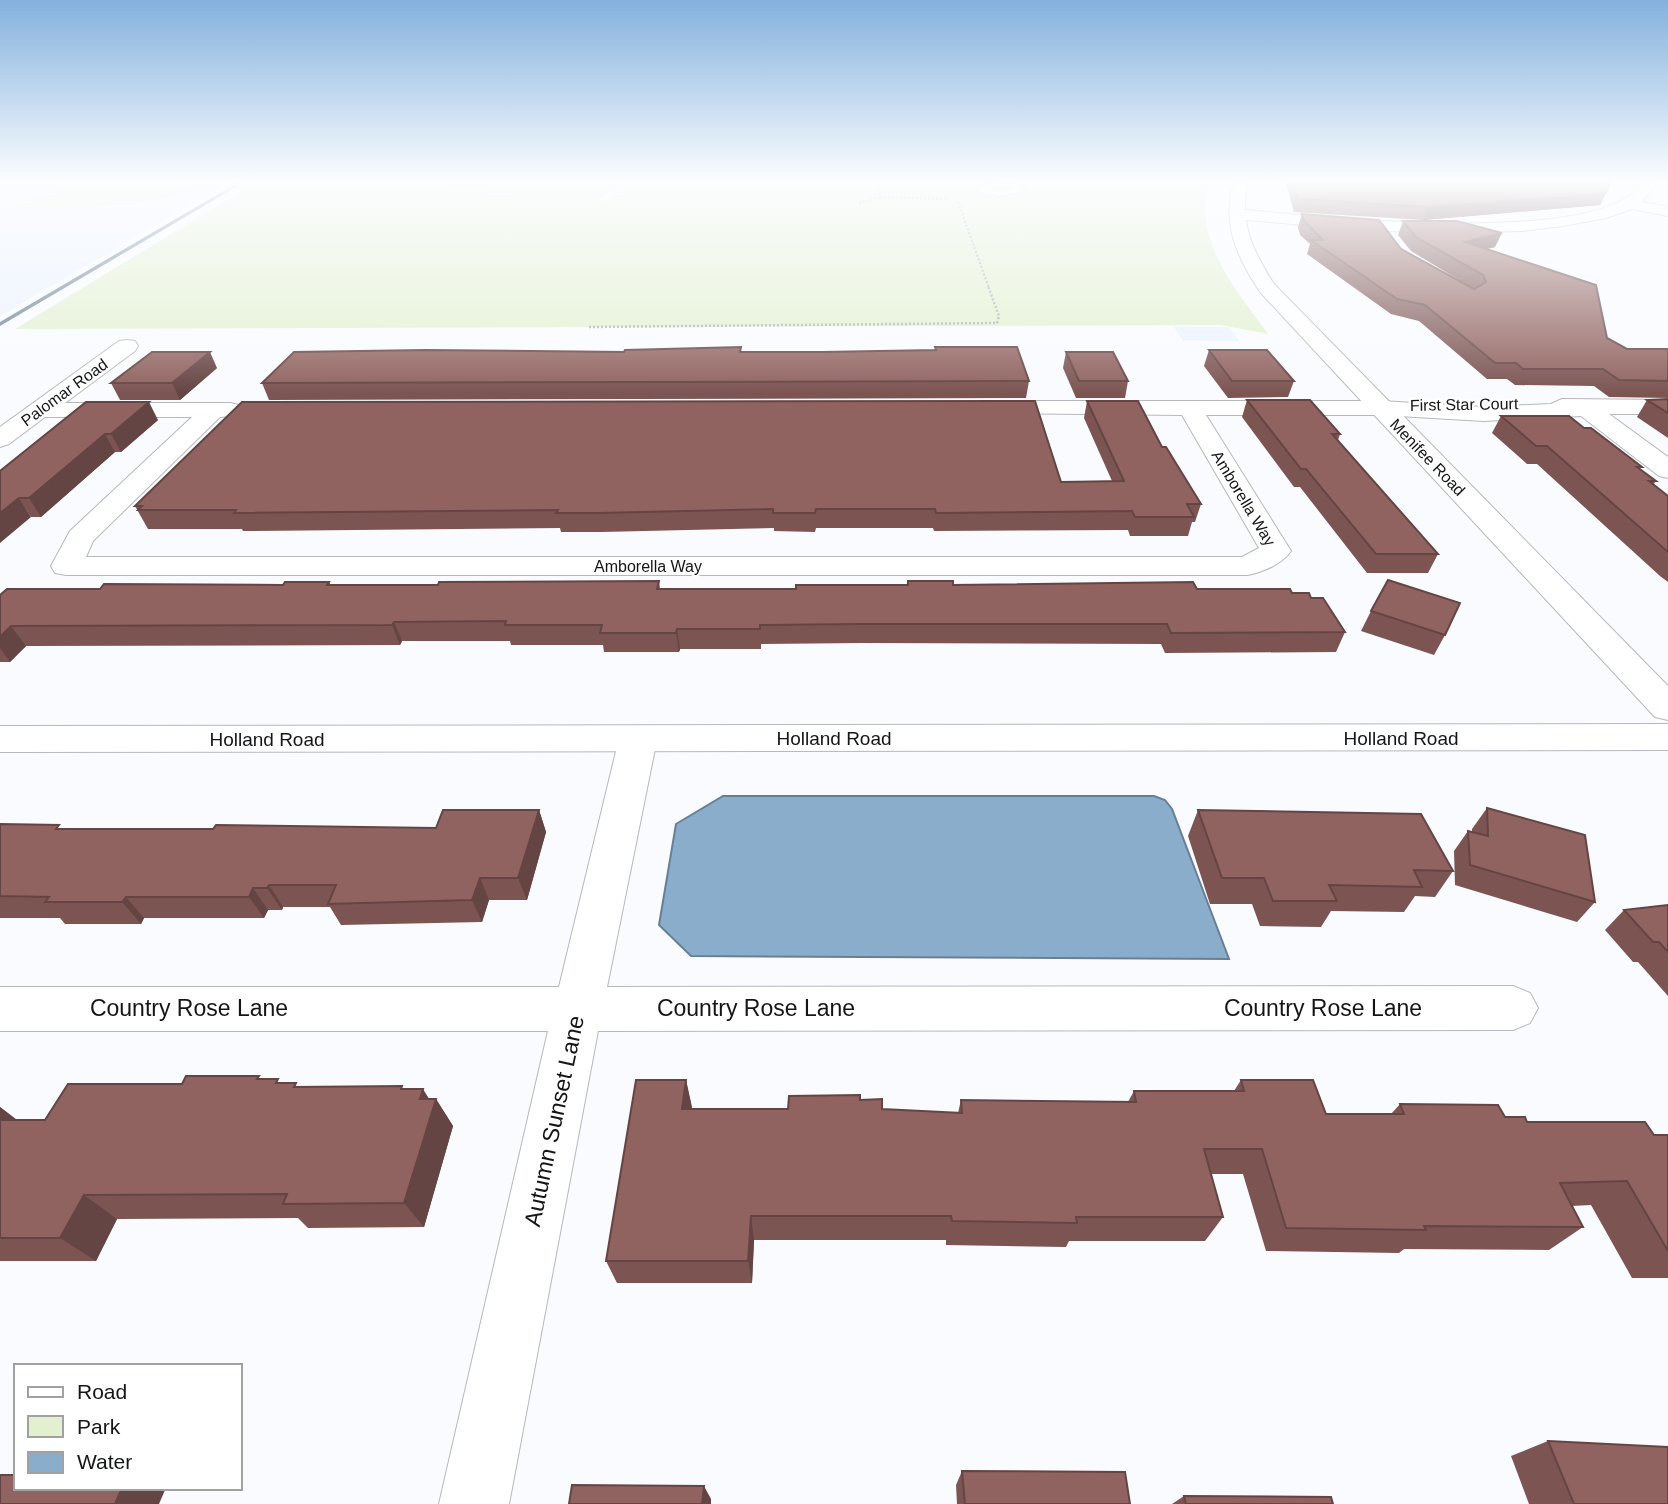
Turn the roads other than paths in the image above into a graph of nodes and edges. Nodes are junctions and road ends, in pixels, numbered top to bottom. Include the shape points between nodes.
1 (1246, 253) edge
2 (127, 346) dead end
3 (1189, 407) junction
4 (966, 408) edge
5 (1381, 408) junction
6 (1586, 408) junction
7 (1668, 408) edge
8 (39, 410) junction
9 (214, 410) junction
10 (256, 410) edge
11 (0, 439) edge
12 (1668, 470) edge
13 (1668, 708) edge
14 (1668, 737) edge
15 (0, 739) edge
16 (638, 739) junction
17 (578, 1008) junction
18 (1513, 1008) dead end
19 (0, 1009) edge
20 (474, 1504) edge

1 - 5 street, Menifee Road via 1267,288
2 - 8 street, Palomar Road
3 - 4 street, First Star Court
3 - 5 street, First Star Court
3 - 9 street, Amborella Way via 1276,551 1248,566 66,566 80,537
5 - 6 street, First Star Court via 1432,413 1546,413
5 - 13 street, Menifee Road
6 - 7 street, First Star Court
6 - 12 street
8 - 9 street
8 - 11 street, Palomar Road
9 - 10 street
14 - 16 street, Holland Road
15 - 16 street, Holland Road
16 - 17 street, Autumn Sunset Lane
17 - 18 street, Country Rose Lane
17 - 19 street, Country Rose Lane
17 - 20 street, Autumn Sunset Lane

